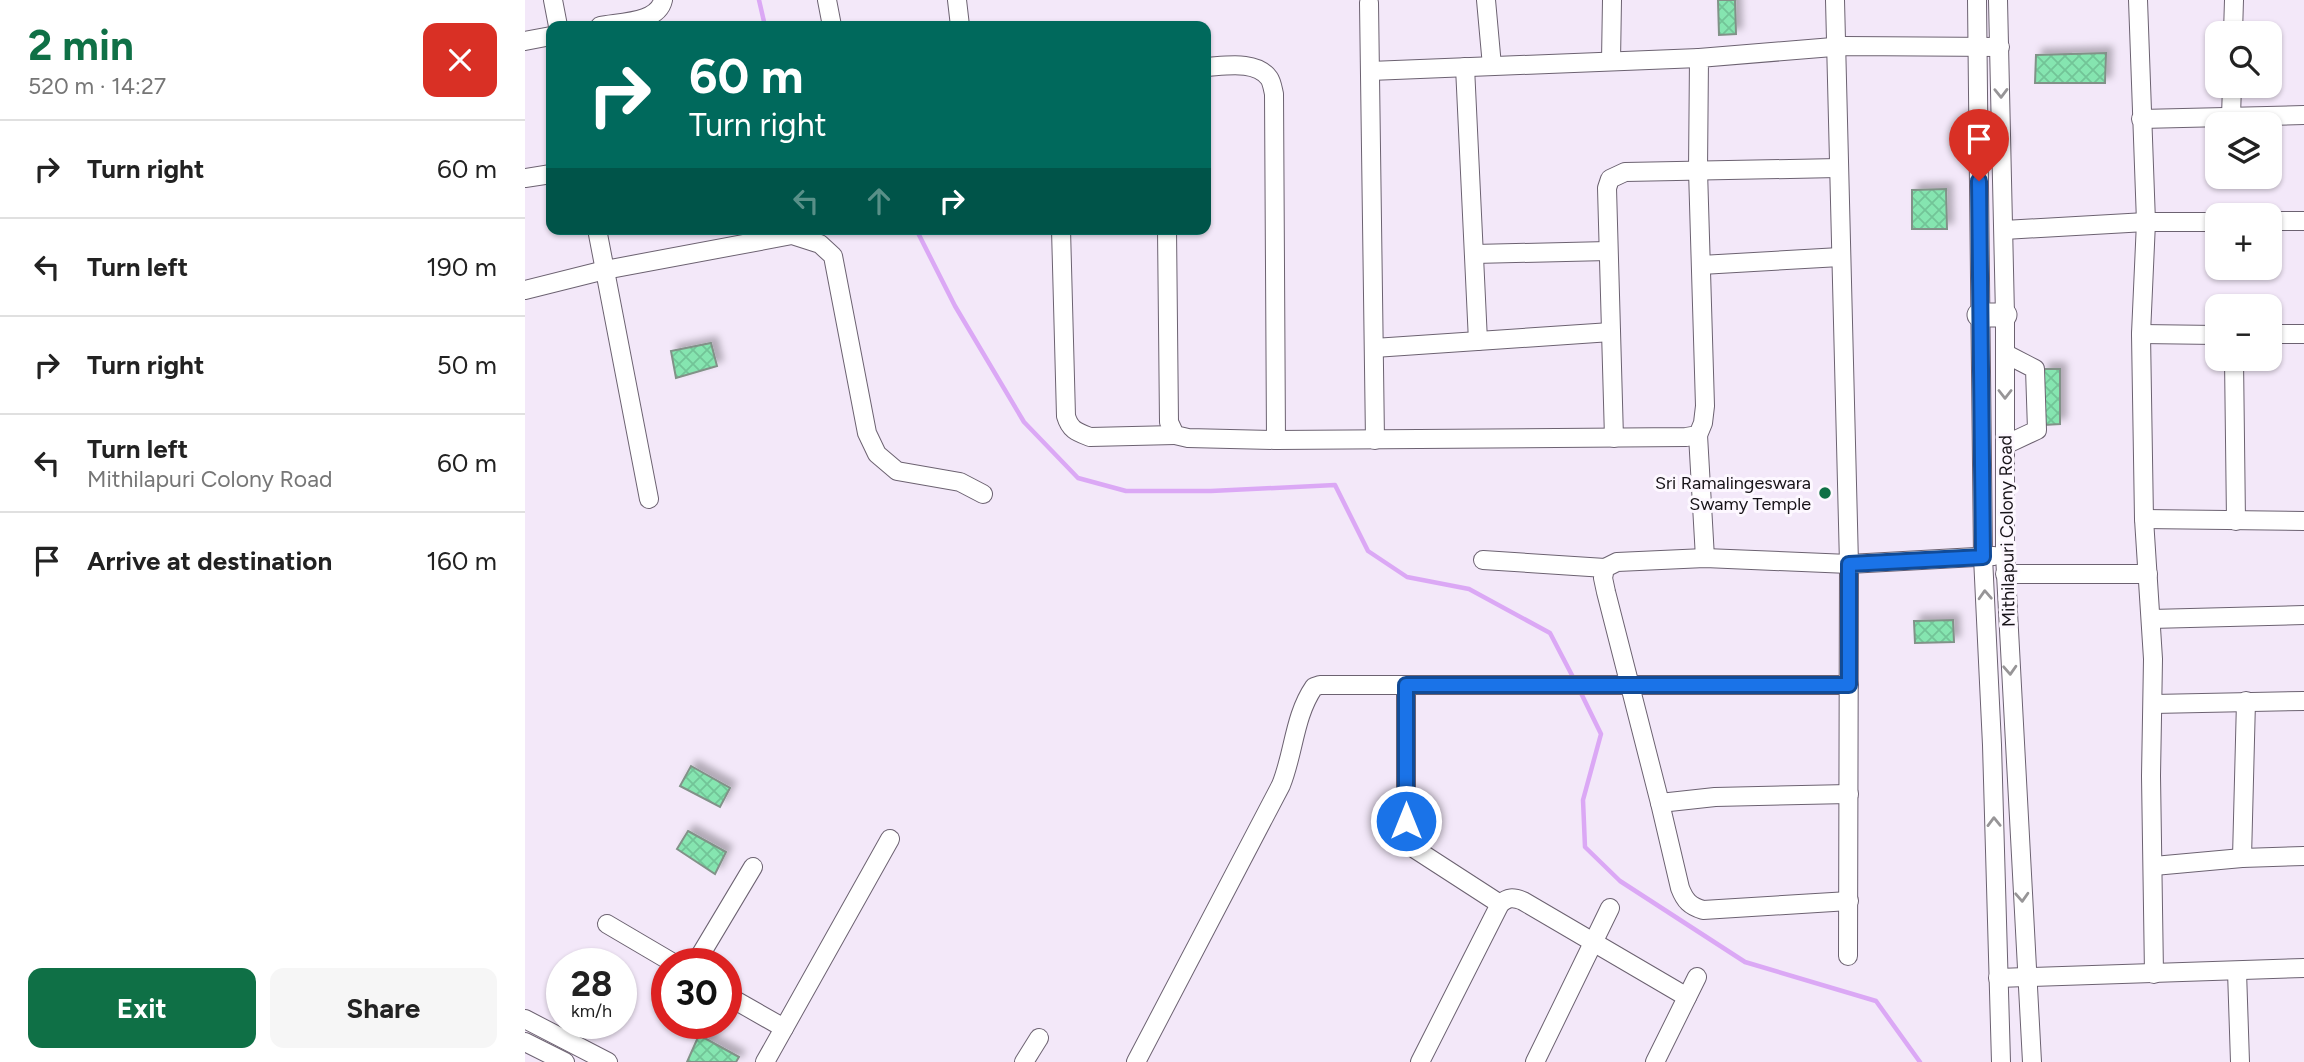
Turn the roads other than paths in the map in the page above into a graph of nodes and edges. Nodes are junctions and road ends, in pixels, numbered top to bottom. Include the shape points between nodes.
1 (553, 0) edge
2 (663, 0) edge
3 (827, 0) edge
4 (957, 0) edge
5 (1486, 0) edge
6 (1612, 0) edge
7 (1835, 0) edge
8 (1977, 0) edge
9 (1999, 0) edge
10 (2138, 0) edge
11 (2234, 0) edge
12 (1369, 3) dead end
13 (557, 21) edge
14 (626, 21) edge
15 (831, 21) edge
16 (959, 21) edge
17 (2233, 21) edge
18 (546, 37) edge
19 (525, 41) edge
20 (1835, 47) junction
21 (1978, 47) junction
22 (2000, 47) junction
23 (1699, 58) junction
24 (1611, 61) junction
25 (1492, 66) junction
26 (1211, 67) edge
27 (1465, 67) junction
28 (1370, 71) junction
29 (2282, 115) edge
30 (2304, 115) edge
31 (2205, 117) edge
32 (2141, 120) junction
33 (1838, 168) junction
34 (1698, 170) junction
35 (546, 175) edge
36 (525, 178) edge
37 (2282, 221) edge
38 (2304, 221) edge
39 (2146, 222) junction
40 (2205, 222) edge
41 (2004, 230) junction
42 (598, 235) edge
43 (1061, 235) edge
44 (1167, 235) edge
45 (1608, 251) junction
46 (1474, 254) junction
47 (1840, 257) junction
48 (1700, 265) junction
49 (605, 270) junction
50 (525, 290) edge
51 (1979, 315) junction
52 (2005, 315) junction
53 (1611, 332) junction
54 (2141, 334) junction
55 (2282, 334) edge
56 (2304, 334) edge
57 (2205, 335) edge
58 (1478, 341) junction
59 (1374, 348) junction
60 (2005, 354) junction
61 (2234, 371) edge
62 (1175, 435) junction
63 (1698, 435) junction
64 (1614, 438) junction
65 (1276, 440) junction
66 (1375, 440) junction
67 (2005, 445) junction
68 (983, 494) dead end
69 (649, 499) dead end
70 (2144, 519) junction
71 (2236, 520) junction
72 (2304, 521) edge
73 (2005, 555) junction
74 (1983, 557) junction
75 (1705, 558) junction
76 (1483, 560) dead end
77 (1849, 564) junction
78 (1605, 568) junction
79 (2005, 574) junction
80 (2148, 574) junction
81 (2304, 615) edge
82 (2151, 619) junction
83 (1406, 685) junction
84 (1629, 685) junction
85 (1849, 685) junction
86 (2246, 701) junction
87 (2304, 701) edge
88 (2153, 704) junction
89 (1849, 794) junction
90 (1660, 803) junction
91 (890, 839) dead end
92 (2304, 856) edge
93 (2242, 858) junction
94 (2154, 866) junction
95 (753, 867) dead end
96 (1849, 901) junction
97 (1500, 904) junction
98 (1610, 908) dead end
99 (607, 924) dead end
100 (1593, 941) junction
101 (705, 948) edge
102 (651, 950) edge
103 (1848, 956) dead end
104 (2304, 968) edge
105 (2237, 971) junction
106 (2154, 974) junction
107 (1697, 977) dead end
108 (1998, 978) junction
109 (2027, 978) junction
110 (1687, 997) junction
111 (742, 1004) edge
112 (525, 1019) edge
113 (783, 1028) junction
114 (1039, 1038) dead end
115 (525, 1042) edge
116 (565, 1062) edge
117 (608, 1062) edge
118 (765, 1062) edge
119 (1024, 1062) edge
120 (1136, 1062) edge
121 (1420, 1062) edge
122 (1535, 1062) edge
123 (1655, 1062) edge
124 (2001, 1062) edge
125 (2032, 1062) edge
126 (2240, 1062) edge

1 - 13 street
2 - 14 street via 652,16
3 - 15 street
4 - 16 street
5 - 25 street
6 - 24 street
7 - 20 street
8 - 21 street, Mithilapuri Colony Road
9 - 22 street, Mithilapuri Colony Road
10 - 32 street
11 - 17 street
12 - 28 street
18 - 19 street
20 - 21 street
20 - 23 street
20 - 33 street
21 - 22 street
21 - 51 street, Mithilapuri Colony Road
22 -> 41 street, Mithilapuri Colony Road
23 - 24 street
23 - 34 street
24 - 25 street
25 - 27 street
26 - 65 street via 1259,70 1270,79 1274,94
27 - 28 street
27 - 46 street
28 - 59 street
29 - 30 street
31 - 32 street
32 - 39 street
33 - 34 street
33 - 47 street
34 - 45 street via 1625,172 1610,179
34 - 48 street
35 - 36 street
37 - 38 street
39 - 40 street
39 - 41 street
39 - 54 street
41 - 52 street, Mithilapuri Colony Road
42 - 49 street
43 - 62 street via 1069,425 1090,437
44 - 62 street via 1170,422
45 - 46 street
45 - 53 street
46 - 58 street
47 - 48 street
47 - 77 street
48 - 63 street via 1705,406
49 - 50 street
49 - 68 street via 792,235 820,244 833,256 867,433 877,454 897,471 960,482
49 - 69 street
51 - 52 main road
51 - 74 street, Mithilapuri Colony Road
52 - 60 street, Mithilapuri Colony Road
53 - 58 street
53 - 64 street
54 - 57 street
54 - 70 street
55 - 56 street
58 - 59 street
59 - 66 street
60 -> 67 street, Mithilapuri Colony Road
60 - 67 street via 2035,369 2037,430
61 - 71 street
62 - 65 street
63 - 64 street
63 - 75 street
64 - 66 street
65 - 66 street
67 - 73 street, Mithilapuri Colony Road
70 - 71 street
70 - 80 street
71 - 72 street
73 - 74 street
73 - 79 street, Mithilapuri Colony Road
74 - 77 street
108 -> 74 street, Mithilapuri Colony Road
75 - 77 street
75 - 78 street via 1617,562
76 - 78 street
77 - 85 street
78 - 84 street via 1603,578
79 - 80 street
79 -> 109 street, Mithilapuri Colony Road
80 - 82 street
81 - 82 street
82 - 88 street
83 - 84 street
83 - 97 street via 1409,841
83 - 120 street via 1314,687 1299,719 1281,785
84 - 85 street
84 - 90 street
85 - 89 street
86 - 87 street
86 - 88 street
86 - 93 street
88 - 94 street
89 - 90 street
89 - 96 street
90 - 96 street via 1680,888 1692,906
91 - 113 street
92 - 93 street
93 - 94 street
94 - 106 street
95 - 101 street
96 - 103 street
97 - 100 street via 1506,899 1523,901
97 - 121 street
98 - 100 street
99 - 102 street
100 - 110 street
100 - 122 street
104 - 105 street
105 - 106 street
105 - 126 street
106 - 109 street
107 - 110 street
108 - 109 street
108 - 124 street, Mithilapuri Colony Road
109 - 125 street, Mithilapuri Colony Road
110 - 123 street
111 - 113 street
112 - 117 street
113 - 118 street
114 - 119 street
115 - 116 street

